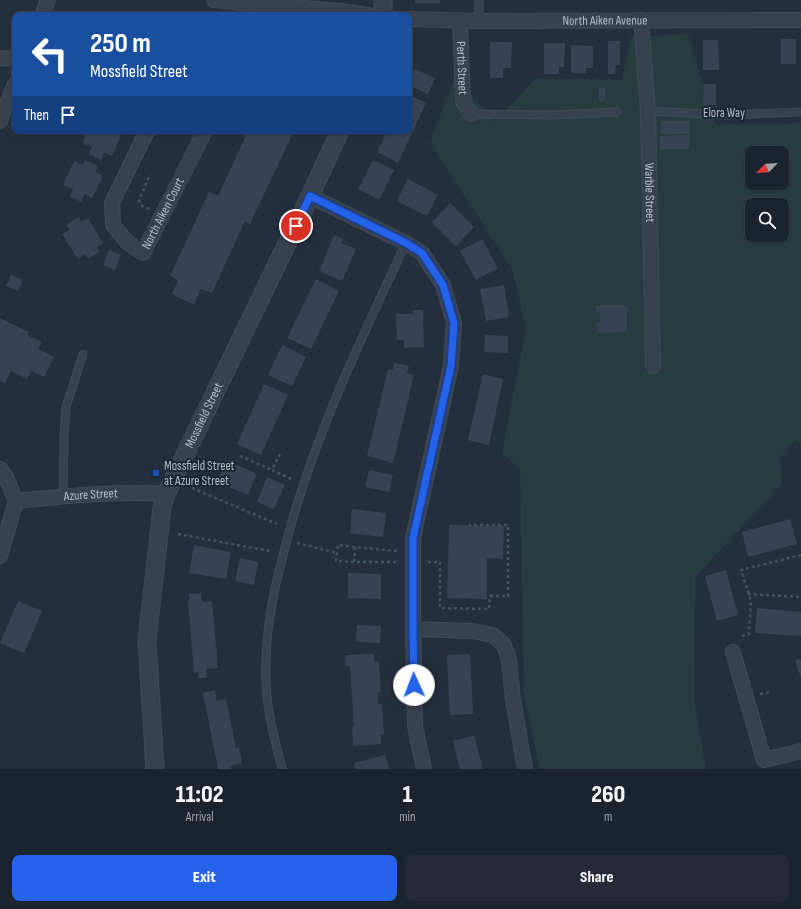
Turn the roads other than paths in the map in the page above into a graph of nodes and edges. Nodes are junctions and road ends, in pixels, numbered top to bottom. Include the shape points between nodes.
1 (48, 0) edge
2 (214, 0) edge
3 (383, 0) edge
4 (478, 0) edge
5 (242, 9) edge
6 (43, 12) edge
7 (346, 12) edge
8 (383, 12) edge
9 (412, 19) edge
10 (460, 20) junction
11 (641, 20) junction
12 (801, 20) edge
13 (479, 21) junction
14 (0, 58) edge
15 (12, 59) edge
16 (12, 92) edge
17 (648, 111) junction
18 (617, 112) dead end
19 (801, 112) edge
20 (472, 114) joint
21 (0, 122) edge
22 (146, 134) edge
23 (203, 134) edge
24 (339, 134) edge
25 (310, 196) junction
26 (406, 243) junction
27 (82, 354) dead end
28 (653, 366) dead end
29 (0, 469) edge
30 (166, 494) junction
31 (63, 496) junction
32 (16, 501) junction
33 (0, 556) edge
34 (413, 629) junction
35 (733, 652) dead end
36 (801, 751) edge
37 (156, 768) edge
38 (282, 769) edge
39 (424, 769) edge
40 (525, 769) edge

1 - 6 street
2 - 5 street
3 - 8 street
4 - 13 lane
5 - 7 street
9 - 10 street, North Aiken Avenue
10 - 13 street, North Aiken Avenue
10 - 20 street, Perth Street via 464,101
11 - 12 street, North Aiken Avenue
11 - 13 street, North Aiken Avenue
11 - 17 street, Warble Street
14 - 15 street
16 - 21 street
17 - 19 lane, Elora Way via 726,115
17 - 28 street, Warble Street
18 - 20 lane via 554,115
22 - 23 street, North Aiken Court via 112,204 113,225 127,242 143,254
24 - 25 street, Mossfield Street
25 - 26 street
25 - 30 street, Mossfield Street
26 - 34 street via 422,253 443,285 454,323 451,366 413,538
26 - 38 lane via 321,432 292,515 276,579 268,634 266,683 270,720
27 - 31 lane via 66,407
29 - 32 street
30 - 31 street, Azure Street via 135,492
30 - 37 street, Mossfield Street via 162,508 147,640
31 - 32 street, Azure Street
32 - 33 street
34 - 39 street via 415,726
34 - 40 street via 472,631 493,635 504,645 510,660 513,699
35 - 36 street via 764,760

